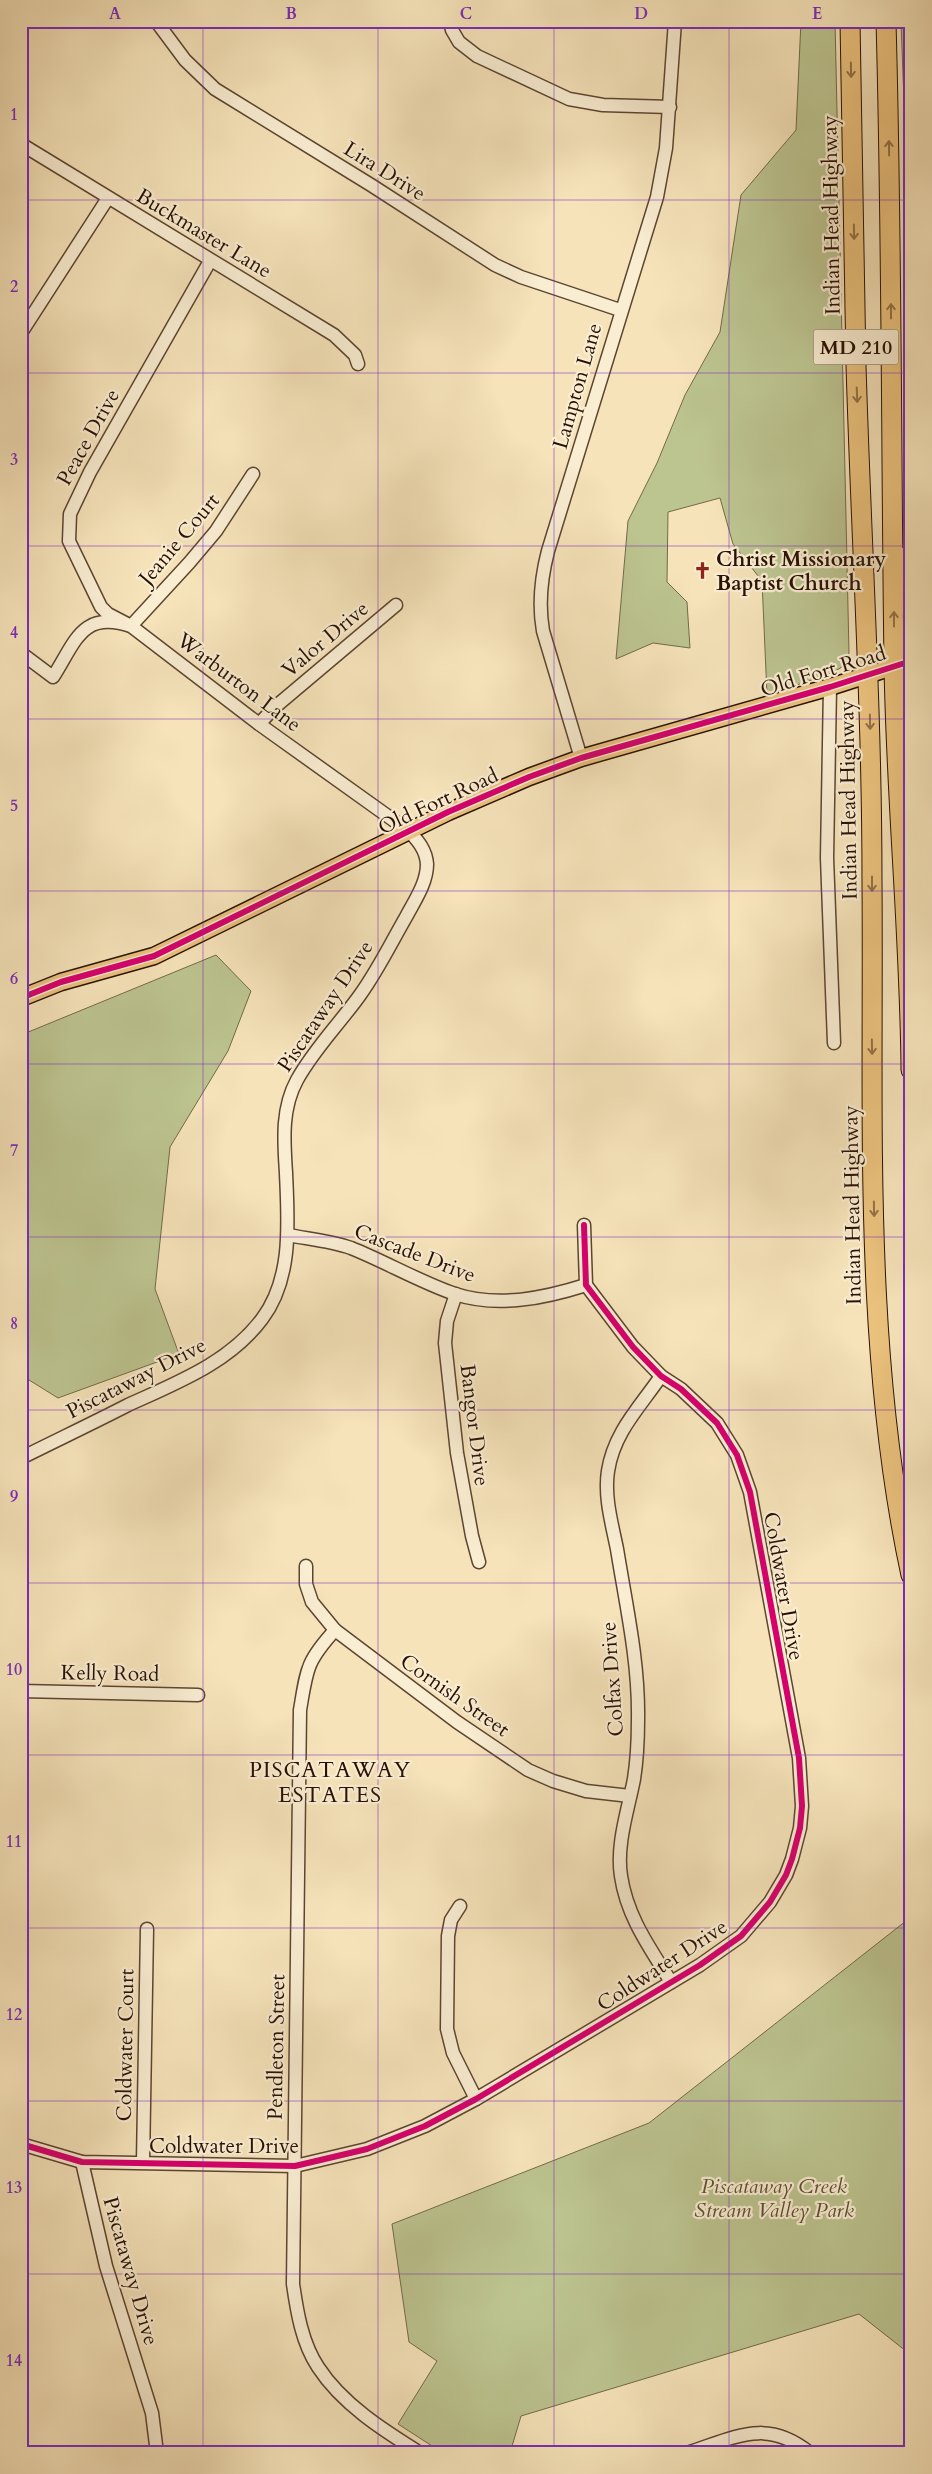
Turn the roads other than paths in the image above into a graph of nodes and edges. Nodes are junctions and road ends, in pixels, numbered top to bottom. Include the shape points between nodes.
1 (156, 21) edge
2 (450, 21) edge
3 (675, 21) edge
4 (850, 21) edge
5 (886, 21) edge
6 (670, 107) junction
7 (21, 144) edge
8 (108, 198) junction
9 (210, 261) junction
10 (620, 310) junction
11 (21, 333) edge
12 (358, 364) dead end
13 (892, 412) junction
14 (253, 474) dead end
15 (396, 605) dead end
16 (911, 610) edge
17 (131, 626) junction
18 (21, 653) edge
19 (902, 663) edge
20 (869, 673) junction
21 (830, 687) junction
22 (259, 724) junction
23 (581, 758) junction
24 (410, 832) junction
25 (21, 998) edge
26 (834, 1043) dead end
27 (911, 1070) edge
28 (584, 1225) dead end
29 (288, 1235) junction
30 (586, 1285) junction
31 (456, 1294) junction
32 (661, 1376) junction
33 (21, 1458) edge
34 (479, 1562) dead end
35 (306, 1566) dead end
36 (911, 1575) edge
37 (335, 1630) junction
38 (21, 1691) edge
39 (198, 1695) dead end
40 (630, 1796) junction
41 (460, 1906) dead end
42 (147, 1929) dead end
43 (671, 1982) junction
44 (476, 2100) junction
45 (21, 2144) edge
46 (82, 2162) junction
47 (143, 2162) junction
48 (295, 2166) junction
49 (157, 2453) edge
50 (420, 2453) edge
51 (687, 2453) edge
52 (810, 2453) edge

1 - 10 street, Lira Drive via 185,60 215,89 495,265
2 - 6 street via 460,42 477,56 569,99 603,105
3 - 6 street, Lampton Lane
4 -> 20 highway, Indian Head Highway / MD 210 via 856,366
13 -> 5 highway, MD 210
6 - 10 street, Lampton Lane via 657,197
7 - 8 street, Buckmaster Lane
8 - 9 street, Buckmaster Lane
8 - 11 street
9 - 12 street, Buckmaster Lane via 334,335 355,355
9 - 17 street, Peace Drive via 90,472 70,514 69,541 101,607
10 - 23 street, Lampton Lane via 548,551 540,594 543,631
13 - 16 highway
19 -> 13 highway, MD 210
14 - 17 street, Jeanie Court via 216,531
15 - 22 street, Valor Drive
17 - 18 street, Warburton Lane via 107,621 88,626 53,677
17 - 22 street, Warburton Lane
19 - 20 main road, Old Fort Road
19 - 27 highway, MD 210 via 898,786 910,988
20 - 21 main road, Old Fort Road
20 -> 36 highway, Indian Head Highway / MD 210 via 871,1030 878,1331 892,1476
21 - 23 main road, Old Fort Road
21 - 26 street via 827,858
22 - 24 street, Warburton Lane
23 - 24 main road, Old Fort Road via 487,794
24 - 25 main road, Old Fort Road via 154,956 61,982
24 - 29 street, Piscataway Drive via 426,856 426,875 420,892 376,972 309,1061 291,1094 283,1138
28 - 30 street
29 - 31 street, Cascade Drive via 349,1248
29 - 33 street, Piscataway Drive via 282,1277 270,1307 256,1326 219,1359 189,1377
30 - 31 street, Cascade Drive via 526,1299 493,1300
30 - 32 street, Coldwater Drive via 622,1334
31 - 34 street, Bangor Drive via 447,1322 445,1343 457,1453
32 - 40 street, Colfax Drive via 619,1435 610,1461 607,1488 636,1689 636,1755
32 - 43 street, Coldwater Drive via 682,1389 717,1423 737,1455 750,1492 799,1758 802,1792 797,1842 786,1875 770,1902 723,1951
35 - 37 street, Cornish Street via 306,1584 312,1602
37 - 40 street, Cornish Street via 457,1722 528,1770 586,1791
37 - 48 street, Pendleton Street via 312,1657 306,1672 300,1710
38 - 39 street, Kelly Road
40 - 43 street, Colfax Drive via 620,1854 624,1890 636,1926
41 - 44 street via 451,1920 448,1936 447,2029 453,2053
42 - 47 street, Coldwater Court
43 - 44 street, Coldwater Drive
44 - 48 street, Coldwater Drive via 392,2140
45 - 46 street
46 - 47 street, Coldwater Drive
46 - 49 street, Piscataway Drive via 106,2266 152,2413
47 - 48 street, Coldwater Drive
48 - 50 street, Pendleton Street via 293,2284 298,2315 309,2348 318,2367 343,2396
51 - 52 street via 762,2432 788,2437

